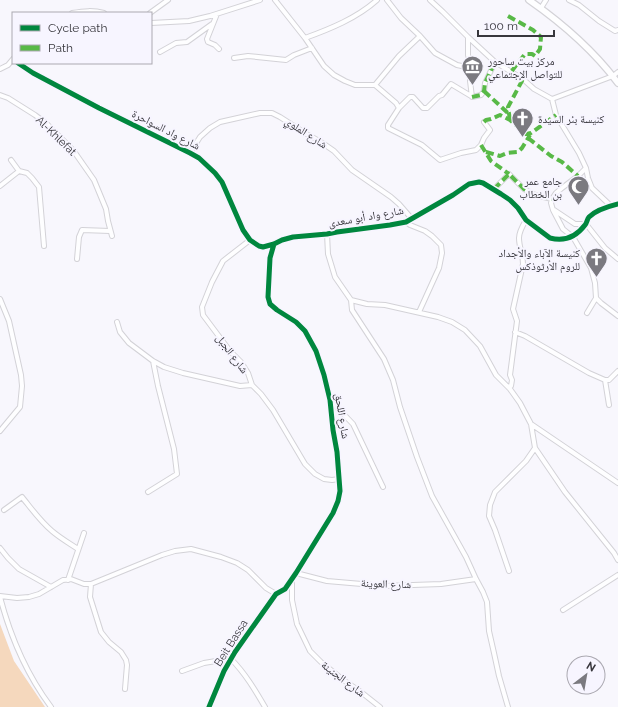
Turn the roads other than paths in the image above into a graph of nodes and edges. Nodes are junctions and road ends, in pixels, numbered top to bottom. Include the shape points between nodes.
1 (168, 0) edge
2 (260, 0) edge
3 (275, 0) edge
4 (377, 0) edge
5 (387, 0) edge
6 (430, 0) edge
7 (529, 0) edge
8 (546, 0) edge
9 (569, 0) edge
10 (541, 8) junction
11 (77, 12) edge
12 (98, 12) edge
13 (151, 12) edge
14 (217, 14) junction
15 (152, 23) edge
16 (212, 24) junction
17 (618, 30) edge
18 (420, 36) junction
19 (468, 37) junction
20 (305, 38) junction
21 (312, 48) junction
22 (219, 49) dead end
23 (160, 52) dead end
24 (234, 58) dead end
25 (12, 60) edge
26 (495, 62) junction
27 (20, 64) edge
28 (471, 68) junction
29 (0, 70) edge
30 (618, 72) edge
31 (612, 76) junction
32 (618, 83) edge
33 (375, 85) junction
34 (0, 95) edge
35 (472, 97) junction
36 (552, 99) junction
37 (399, 108) junction
38 (484, 122) dead end
39 (190, 153) junction
40 (11, 160) dead end
41 (586, 168) junction
42 (19, 171) junction
43 (0, 186) edge
44 (494, 189) junction
45 (552, 199) junction
46 (618, 204) edge
47 (611, 206) junction
48 (553, 210) junction
49 (412, 219) junction
50 (526, 220) junction
51 (406, 222) junction
52 (586, 224) junction
53 (110, 231) junction
54 (327, 234) junction
55 (112, 236) dead end
56 (573, 237) junction
57 (250, 240) junction
58 (274, 244) junction
59 (44, 246) dead end
60 (618, 259) edge
61 (77, 260) dead end
62 (596, 298) junction
63 (0, 299) edge
64 (352, 300) junction
65 (419, 312) junction
66 (587, 313) dead end
67 (618, 316) edge
68 (117, 322) dead end
69 (515, 332) junction
70 (152, 361) junction
71 (618, 371) edge
72 (500, 379) junction
73 (510, 379) junction
74 (605, 380) junction
75 (252, 385) junction
76 (508, 387) junction
77 (514, 394) junction
78 (330, 400) junction
79 (609, 405) dead end
80 (531, 424) junction
81 (0, 430) edge
82 (535, 448) junction
83 (339, 479) junction
84 (618, 483) edge
85 (383, 487) dead end
86 (148, 492) dead end
87 (4, 510) dead end
88 (84, 533) dead end
89 (0, 548) edge
90 (78, 549) junction
91 (618, 560) edge
92 (509, 571) dead end
93 (296, 574) junction
94 (618, 576) edge
95 (292, 579) junction
96 (476, 579) junction
97 (68, 580) junction
98 (91, 584) junction
99 (51, 587) junction
100 (276, 594) junction
101 (0, 596) edge
102 (564, 610) dead end
103 (231, 659) junction
104 (182, 671) dead end
105 (125, 688) dead end
106 (51, 707) edge
107 (209, 707) edge
108 (265, 707) edge
109 (380, 707) edge
110 (508, 707) edge

1 - 13 street
2 - 14 street
3 - 20 street
4 - 20 street via 355,16
5 - 18 street
6 - 19 street
7 - 10 main road
8 - 10 street
9 - 17 street via 615,31
10 - 31 main road via 569,31
11 - 12 street
14 - 15 street via 189,21
14 - 16 street
16 - 22 street via 207,39
16 - 23 street via 187,42 176,43
18 - 28 street via 435,53 452,63
18 - 33 street
19 - 26 street
19 - 28 street
20 - 21 street
21 - 24 street via 286,60 248,56
21 - 33 street via 324,66 334,75 355,85
25 - 29 street
26 - 35 street via 484,91 481,95
26 - 36 street
27 - 39 street, شارع واد السواحرة via 39,77
28 - 35 street
30 - 31 street
31 - 32 main road
31 - 36 street
33 - 37 street
34 - 53 street, Al-Khlefat via 47,124 73,150 94,180 106,209
35 - 37 street via 451,84 427,108 423,108 413,97
36 - 41 street via 556,115 580,153
37 - 38 street via 388,128 422,145 440,160 476,150 490,130
39 - 49 street, شارع الملوي via 200,137 220,122 260,113 272,113 334,151 352,170 391,197
39 - 57 street, شارع واد السواحرة via 208,166 222,182
40 - 42 street
41 - 45 street
41 - 47 street via 592,188
42 - 43 street
42 - 59 street via 27,173 39,187
44 - 45 street via 508,174 524,189
44 - 49 street, شارع واد أبو سعدى via 480,182 469,184
44 - 50 street, شارع واد أبو سعدى via 510,200
45 - 48 street
46 - 47 street
47 - 52 street via 590,216
48 - 52 street via 575,224
48 - 56 street via 563,229
49 - 51 street, شارع واد أبو سعدى
50 - 56 street, شارع واد أبو سعدى via 550,238 557,240
50 - 69 street via 519,239 524,264 513,309 517,320
51 - 54 street, شارع واد أبو سعدى
51 - 65 street via 425,231 441,245 439,268
52 - 56 street
52 - 60 street via 605,248
53 - 55 street, Al-Khlefat
53 - 61 street via 82,230 78,237
54 - 58 street, شارع واد أبو سعدى via 294,237
54 - 64 street via 328,254 335,277
56 - 62 street via 591,268
57 - 58 street via 263,247
57 - 75 street, شارع الجبل via 223,261 202,307 203,315 248,372
58 - 78 street, شارع اللحق via 270,258 270,304 305,331 316,351
62 - 66 street
62 - 67 street
63 - 81 street via 9,321 22,386 20,407
64 - 65 street
64 - 96 street via 352,310 384,359 393,380 417,458 432,496
65 - 72 street via 452,322 465,330 480,346
68 - 70 street, شارع الجبل via 120,332 129,343
69 - 73 street
69 - 74 street
70 - 75 street, شارع الجبل via 164,368 183,373 240,386
70 - 86 street via 174,449 177,474
71 - 74 street via 609,380
72 - 73 street
72 - 76 street
73 - 76 street
73 - 77 street
74 - 79 street
75 - 83 street via 273,410 305,464 314,474 324,479
76 - 77 street
77 - 80 street
78 - 83 street, شارع اللحق
78 - 85 street via 353,424
80 - 82 street
80 - 84 street
82 - 91 street via 565,492
82 - 92 street via 526,461 495,492 490,505 489,516
83 - 93 street, شارع اللحق via 340,491 333,513
87 - 90 street via 22,497 50,530
88 - 90 street
89 - 99 street via 19,569
90 - 97 street
93 - 95 street, شارع اللحق
93 - 96 street, شارع العوينة via 327,581 385,586 440,584
94 - 102 street
95 - 100 street, شارع اللحق via 285,589
95 - 109 street, شارع الجنينة via 292,600 297,624 310,650 321,662
96 - 110 street via 487,602 489,631
97 - 98 street
97 - 99 street
98 - 100 street via 162,555 191,549 237,563
98 - 105 street via 90,597 100,632 126,660
99 - 101 street via 29,597
100 - 103 street, Beit Bassa
101 - 106 street via 6,620 30,674
103 - 104 street via 204,663
103 - 107 street, Beit Bassa
103 - 108 street

